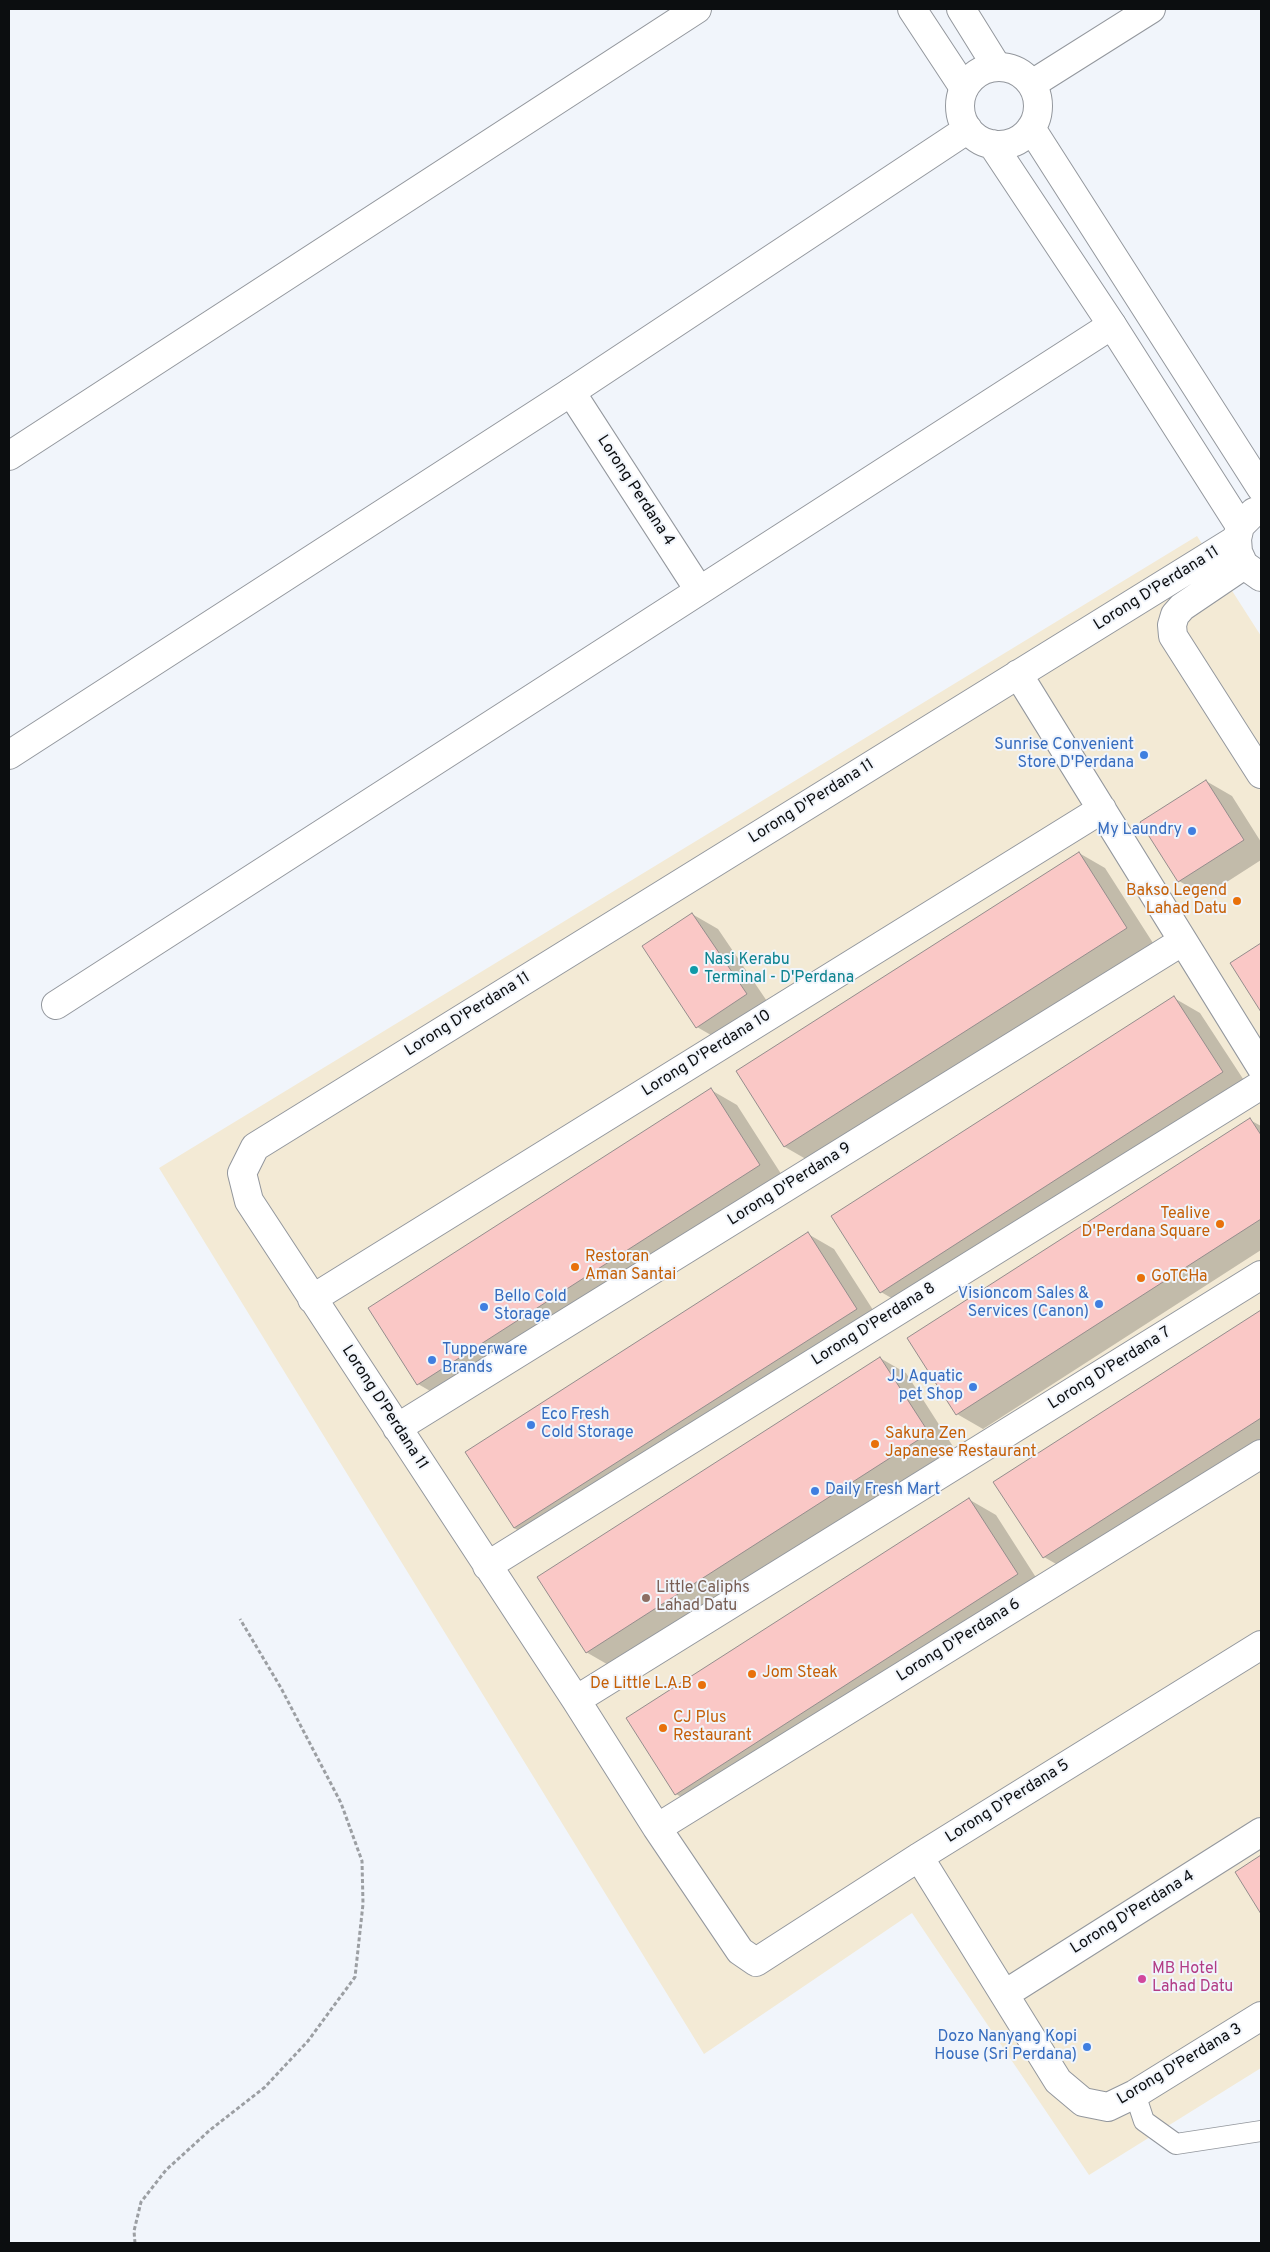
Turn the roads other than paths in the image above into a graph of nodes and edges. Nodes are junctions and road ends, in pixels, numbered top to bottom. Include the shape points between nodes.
1 (697, 9) edge
2 (912, 9) edge
3 (961, 9) edge
4 (1151, 9) edge
5 (997, 66) junction
6 (1032, 84) junction
7 (964, 88) junction
8 (1031, 128) junction
9 (968, 129) junction
10 (992, 144) junction
11 (1112, 324) junction
12 (571, 392) junction
13 (9, 456) edge
14 (1261, 488) edge
15 (1261, 509) edge
16 (1239, 532) junction
17 (1253, 571) edge
18 (699, 590) junction
19 (1018, 674) junction
20 (9, 756) edge
21 (1261, 774) edge
22 (1102, 809) junction
23 (1183, 941) junction
24 (56, 1005) dead end
25 (1261, 1067) edge
26 (1261, 1085) edge
27 (1261, 1275) edge
28 (312, 1299) junction
29 (397, 1428) junction
30 (1261, 1454) edge
31 (486, 1566) junction
32 (1261, 1645) edge
33 (576, 1700) junction
34 (657, 1828) junction
35 (1261, 1832) edge
36 (918, 1857) junction
37 (756, 1962) joint
38 (1005, 1994) junction
39 (1261, 2016) edge
40 (1135, 2094) junction
41 (1261, 2131) edge

1 - 13 street
2 - 7 street
3 - 5 street
4 - 6 street
5 - 6 street via 1010,68
5 - 7 street via 972,78
6 - 8 street via 1038,99 1037,114
7 - 9 street via 960,102 961,117
8 - 10 street via 1007,144
8 - 14 street
9 - 10 street via 979,139
9 - 12 street
10 - 11 street
11 - 16 street
11 - 18 street
12 - 18 street, Lorong Perdana 4
12 - 20 street
15 - 16 street, Lorong D'Perdana 11 via 1254,512
16 - 17 street via 1238,552
16 - 19 street, Lorong D'Perdana 11
17 - 21 street via 1182,607 1172,625 1173,636
18 - 24 street
19 - 22 street
19 - 28 street, Lorong D'Perdana 11 via 255,1147 242,1173 249,1201
22 - 23 street
22 - 28 street, Lorong D'Perdana 10
23 - 25 street
23 - 29 street, Lorong D'Perdana 9
26 - 31 street, Lorong D'Perdana 8
27 - 33 street, Lorong D'Perdana 7
28 - 29 street, Lorong D'Perdana 11
29 - 31 street, Lorong D'Perdana 11
30 - 34 street, Lorong D'Perdana 6
31 - 33 street, Lorong D'Perdana 11
32 - 36 street, Lorong D'Perdana 5
33 - 34 street, Lorong D'Perdana 11
34 - 37 street, Lorong D'Perdana 11 via 740,1951
35 - 38 street, Lorong D'Perdana 4
36 - 37 street, Lorong D'Perdana 5
36 - 38 street, Lorong D'Perdana 3
38 - 40 street, Lorong D'Perdana 3 via 1058,2081 1083,2102 1108,2107
39 - 40 street, Lorong D'Perdana 3
40 - 41 lane via 1144,2121 1176,2144

